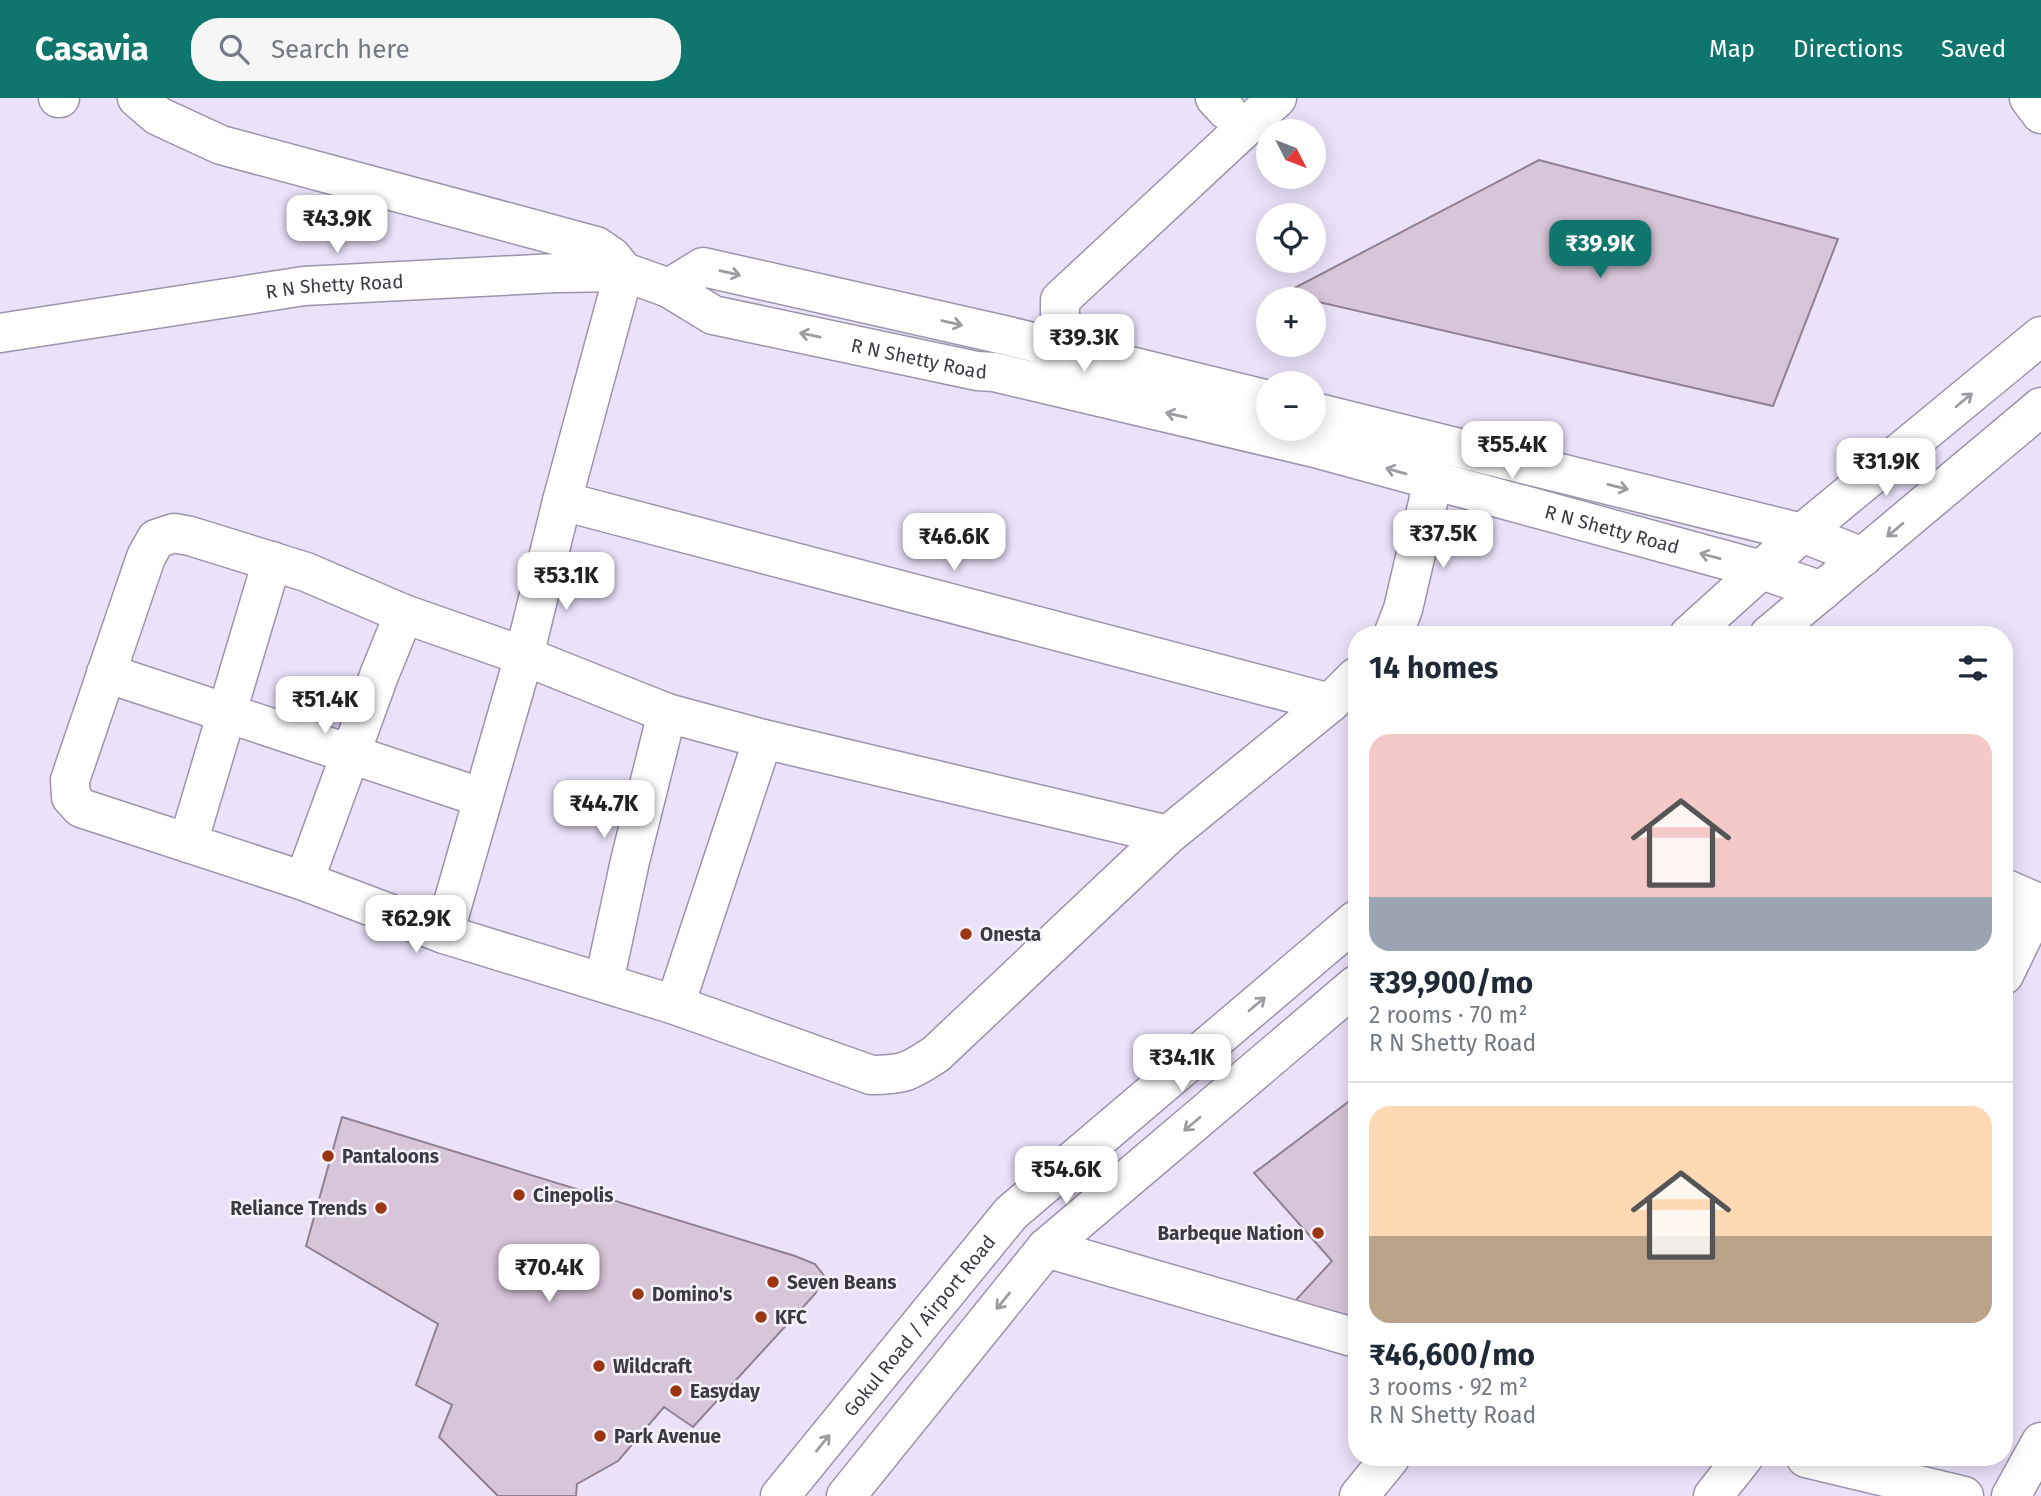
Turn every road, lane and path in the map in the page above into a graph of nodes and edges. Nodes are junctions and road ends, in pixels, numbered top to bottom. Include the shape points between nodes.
1 (137, 98) edge
2 (1277, 98) edge
3 (2029, 98) edge
4 (2041, 114) edge
5 (624, 272) junction
6 (669, 288) junction
7 (0, 333) edge
8 (1004, 335) junction
9 (2041, 336) edge
10 (1060, 348) junction
11 (994, 372) junction
12 (1050, 385) junction
13 (1256, 397) edge
14 (2041, 407) edge
15 (1326, 414) edge
16 (1488, 455) junction
17 (1433, 481) junction
18 (1478, 493) junction
19 (562, 501) junction
20 (1802, 533) junction
21 (1863, 557) junction
22 (272, 561) junction
23 (1762, 570) junction
24 (1822, 591) junction
25 (404, 614) junction
26 (1396, 626) edge
27 (1699, 626) edge
28 (1780, 626) edge
29 (524, 656) junction
30 (106, 673) junction
31 (1343, 690) edge
32 (667, 713) junction
33 (226, 715) junction
34 (763, 739) junction
35 (350, 754) junction
36 (483, 798) junction
37 (1168, 835) junction
38 (188, 843) junction
39 (304, 881) junction
40 (2013, 892) edge
41 (2040, 904) edge
42 (1348, 927) edge
43 (444, 934) junction
44 (2013, 957) edge
45 (604, 982) junction
46 (1348, 992) edge
47 (675, 1005) junction
48 (1046, 1248) junction
49 (1348, 1336) edge
50 (2041, 1442) edge
51 (1383, 1466) edge
52 (1737, 1466) edge
53 (1839, 1466) edge
54 (780, 1496) edge
55 (846, 1496) edge
56 (1359, 1496) edge
57 (1713, 1496) edge
58 (1964, 1496) edge
59 (2011, 1496) edge

1 - 5 street via 158,116 221,145 596,246
2 - 10 street via 1060,300
3 - 4 street
5 - 6 street, R N Shetty Road
5 - 7 street, R N Shetty Road via 304,286
5 - 19 street
6 -> 8 street, R N Shetty Road via 703,267
11 -> 6 street, R N Shetty Road via 713,315
8 - 10 street, R N Shetty Road
8 - 11 street
20 -> 9 street
10 - 12 street
10 - 13 street, R N Shetty Road
11 - 12 street, R N Shetty Road
17 -> 12 street, R N Shetty Road
14 -> 21 street
15 - 16 street
16 - 18 street
16 -> 20 street
17 - 18 street, R N Shetty Road
17 - 26 street
23 -> 18 street, R N Shetty Road
19 - 29 street
19 - 31 street
20 - 21 street
20 - 23 street
21 - 24 street
22 - 25 street
22 - 30 street via 190,536 174,533 156,539
22 - 33 street
23 - 24 street, R N Shetty Road
23 - 27 street
24 - 28 street
25 - 29 street
25 - 35 street
29 - 32 street
29 - 36 street
30 - 33 street
30 - 38 street via 70,780 71,797 81,808
31 - 37 street
32 - 34 street
32 - 45 street
33 - 35 street
33 - 38 street
34 - 37 street
34 - 47 street
35 - 36 street
35 - 39 street
36 - 43 street
37 - 47 street via 936,1054 898,1075 871,1075
38 - 39 street
39 - 43 street
40 - 41 street
41 - 44 street
54 -> 42 street, Gokul Road / Airport Road via 1011,1213
43 - 45 street
45 - 47 street
46 -> 48 street
48 - 49 street
48 -> 55 street
50 - 59 street
51 - 56 street
52 - 57 street
53 - 58 street

